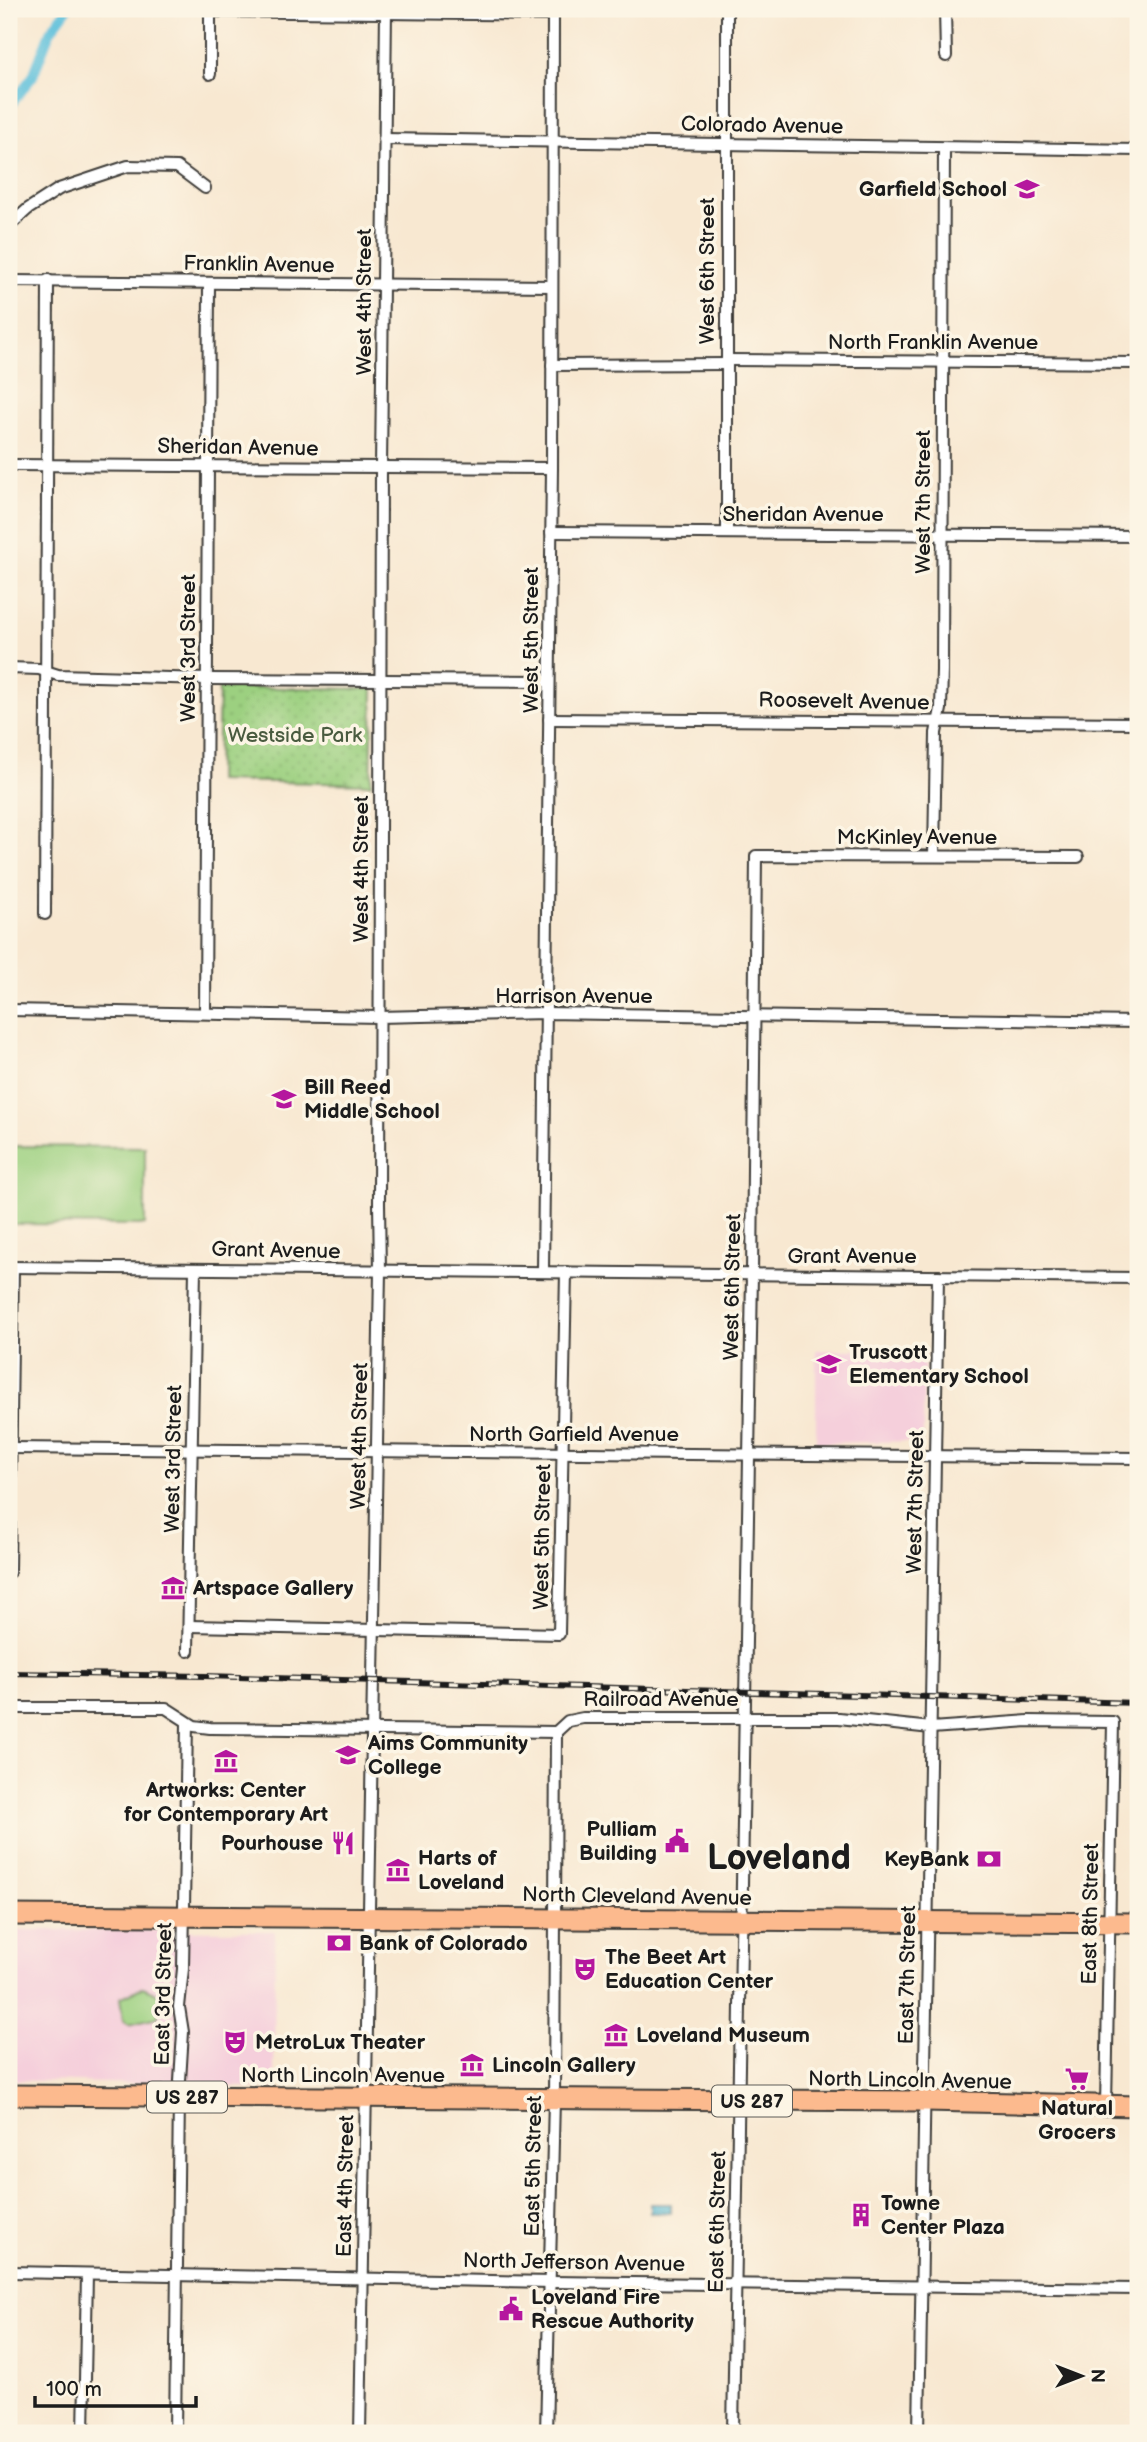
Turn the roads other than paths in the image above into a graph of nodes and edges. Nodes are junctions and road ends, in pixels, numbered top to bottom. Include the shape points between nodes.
1 (727, 9) edge
2 (945, 9) edge
3 (386, 11) edge
4 (553, 12) edge
5 (946, 56) dead end
6 (210, 74) dead end
7 (384, 139) junction
8 (553, 140) junction
9 (726, 144) junction
10 (944, 148) junction
11 (1138, 150) edge
12 (205, 188) dead end
13 (9, 226) edge
14 (48, 280) junction
15 (9, 281) edge
16 (209, 283) junction
17 (383, 284) junction
18 (552, 286) junction
19 (943, 361) junction
20 (727, 362) junction
21 (1138, 363) edge
22 (552, 365) junction
23 (9, 465) edge
24 (47, 466) junction
25 (208, 467) junction
26 (382, 468) junction
27 (552, 468) junction
28 (551, 532) junction
29 (727, 533) junction
30 (942, 534) junction
31 (1138, 536) edge
32 (9, 668) edge
33 (46, 671) junction
34 (208, 679) junction
35 (380, 680) junction
36 (549, 681) junction
37 (549, 719) junction
38 (938, 722) junction
39 (1138, 723) edge
40 (756, 856) joint
41 (934, 856) junction
42 (1078, 856) dead end
43 (45, 914) dead end
44 (9, 1010) edge
45 (205, 1013) junction
46 (546, 1013) junction
47 (379, 1017) junction
48 (753, 1017) junction
49 (1138, 1022) edge
50 (11, 1267) edge
51 (195, 1269) junction
52 (380, 1270) junction
53 (543, 1272) junction
54 (566, 1272) junction
55 (752, 1275) junction
56 (938, 1276) junction
57 (1138, 1278) edge
58 (10, 1448) edge
59 (192, 1450) junction
60 (378, 1452) junction
61 (563, 1453) junction
62 (748, 1455) junction
63 (936, 1456) junction
64 (1138, 1458) edge
65 (9, 1572) edge
66 (189, 1626) junction
67 (374, 1628) junction
68 (188, 1651) dead end
69 (9, 1708) edge
70 (745, 1718) junction
71 (1113, 1722) joint
72 (187, 1723) junction
73 (931, 1728) junction
74 (373, 1730) junction
75 (556, 1732) junction
76 (9, 1915) edge
77 (184, 1916) junction
78 (370, 1917) junction
79 (555, 1918) junction
80 (741, 1920) junction
81 (927, 1922) junction
82 (1109, 1922) junction
83 (1138, 1923) edge
84 (9, 2095) edge
85 (179, 2097) junction
86 (366, 2099) junction
87 (554, 2099) junction
88 (738, 2101) junction
89 (925, 2101) junction
90 (1106, 2106) junction
91 (1138, 2106) edge
92 (9, 2272) edge
93 (86, 2274) junction
94 (177, 2276) junction
95 (362, 2277) junction
96 (551, 2282) junction
97 (735, 2284) junction
98 (922, 2286) junction
99 (1138, 2289) edge
100 (84, 2433) edge
101 (175, 2433) edge
102 (360, 2433) edge
103 (546, 2433) edge
104 (733, 2433) edge
105 (919, 2433) edge

1 - 9 street, West 6th Street
2 - 5 street
3 - 4 street
3 - 6 street via 210,11
3 - 7 street, West 4th Street
4 - 8 street, West 5th Street
7 - 8 street, Colorado Avenue
7 - 17 street, West 4th Street
8 - 9 street, Colorado Avenue
8 - 18 street, West 5th Street
9 - 10 street, Colorado Avenue
9 - 20 street, West 6th Street
10 - 11 street, Colorado Avenue
10 - 19 street, West 7th Street
12 - 13 street via 177,167 128,166 59,189
14 - 15 street, Franklin Avenue
14 - 16 street, Franklin Avenue
14 - 24 street
16 - 17 street, Franklin Avenue
16 - 25 street, West 3rd Street
17 - 18 street, Franklin Avenue
17 - 26 street, West 4th Street
18 - 22 street, West 5th Street
19 - 20 street, North Franklin Avenue
19 - 21 street, North Franklin Avenue
19 - 30 street, West 7th Street
20 - 22 street, North Franklin Avenue
20 - 29 street, West 6th Street
22 - 27 street, West 5th Street
23 - 24 street, Sheridan Avenue
24 - 25 street, Sheridan Avenue
24 - 33 street
25 - 26 street, Sheridan Avenue
25 - 34 street, West 3rd Street
26 - 27 street, Sheridan Avenue
26 - 35 street, West 4th Street
27 - 28 street, West 5th Street
28 - 29 street, Sheridan Avenue
28 - 36 street, West 5th Street
29 - 30 street, Sheridan Avenue
30 - 31 street, Sheridan Avenue
30 - 38 street, West 7th Street
32 - 33 street
33 - 34 street
33 - 43 street
34 - 35 street
34 - 45 street, West 3rd Street
35 - 36 street
35 - 47 street, West 4th Street
36 - 37 street, West 5th Street
37 - 38 street, Roosevelt Avenue
37 - 46 street, West 5th Street
38 - 39 street, Roosevelt Avenue
38 - 41 street, West 7th Street
40 - 41 street, McKinley Avenue
40 - 48 street, West 6th Street
41 - 42 street, McKinley Avenue
44 - 45 street, Harrison Avenue
45 - 47 street, Harrison Avenue
46 - 47 street, Harrison Avenue
46 - 48 street, Harrison Avenue
46 - 53 street, West 5th Street
47 - 52 street, West 4th Street
48 - 49 street, Harrison Avenue
48 - 55 street, West 6th Street
50 - 51 street, Grant Avenue
50 - 58 street
51 - 52 street, Grant Avenue
51 - 59 street, West 3rd Street
52 - 53 street, Grant Avenue
52 - 60 street, West 4th Street
53 - 54 street, Grant Avenue
54 - 55 street, Grant Avenue
54 - 61 street, West 5th Street
55 - 56 street, Grant Avenue
55 - 62 street, West 6th Street
56 - 57 street, Grant Avenue
56 - 63 street, West 7th Street
58 - 59 street, North Garfield Avenue
58 - 65 street
59 - 60 street, North Garfield Avenue
59 - 66 street, West 3rd Street
60 - 61 street, North Garfield Avenue
60 - 67 street, West 4th Street
61 - 62 street, North Garfield Avenue
61 - 67 street, West 5th Street via 559,1634
62 - 63 street, North Garfield Avenue
62 - 70 street, West 6th Street
63 - 64 street, North Garfield Avenue
63 - 73 street, West 7th Street
66 - 67 street
66 - 68 street, West 3rd Street
67 - 74 street, West 4th Street
69 - 72 street, Railroad Avenue via 149,1707 171,1710
70 - 73 street, Railroad Avenue via 839,1718
70 - 75 street, Railroad Avenue via 583,1717 568,1721
70 - 80 street, East 6th Street
71 - 73 street, Railroad Avenue via 1028,1720
71 - 82 street, East 8th Street
72 - 74 street, Railroad Avenue via 203,1728
72 - 77 street, East 3rd Street
73 - 81 street, East 7th Street
74 - 75 street, Railroad Avenue
74 - 78 street, East 4th Street
75 - 79 street, East 5th Street
76 - 77 highway, North Cleveland Avenue
77 - 78 highway, North Cleveland Avenue
77 - 85 street, East 3rd Street
78 - 79 highway, North Cleveland Avenue
78 - 86 street, East 4th Street
79 - 80 highway, North Cleveland Avenue
79 - 87 street, East 5th Street
80 - 81 highway, North Cleveland Avenue
80 - 88 street, East 6th Street
81 - 82 highway, North Cleveland Avenue
81 - 89 street, East 7th Street
82 - 83 highway, North Cleveland Avenue
82 - 90 street, East 8th Street
84 - 85 highway, North Lincoln Avenue / US 287
85 - 86 highway, North Lincoln Avenue / US 287
85 - 94 street, East 3rd Street
86 - 87 highway, North Lincoln Avenue / US 287
86 - 95 street, East 4th Street
87 - 88 highway, North Lincoln Avenue / US 287
87 - 96 street, East 5th Street
88 - 89 highway, North Lincoln Avenue / US 287
88 - 97 street, East 6th Street
89 - 90 highway, North Lincoln Avenue / US 287
89 - 98 street, East 7th Street
90 - 91 highway, North Lincoln Avenue / US 287
92 - 93 street, North Jefferson Avenue
93 - 94 street, North Jefferson Avenue
93 - 100 street
94 - 95 street, North Jefferson Avenue
94 - 101 street, East 3rd Street
95 - 96 street, North Jefferson Avenue
95 - 102 street, East 4th Street
96 - 97 street, North Jefferson Avenue
96 - 103 street, East 5th Street
97 - 98 street, North Jefferson Avenue
97 - 104 street, East 6th Street
98 - 99 street, North Jefferson Avenue
98 - 105 street, East 7th Street

